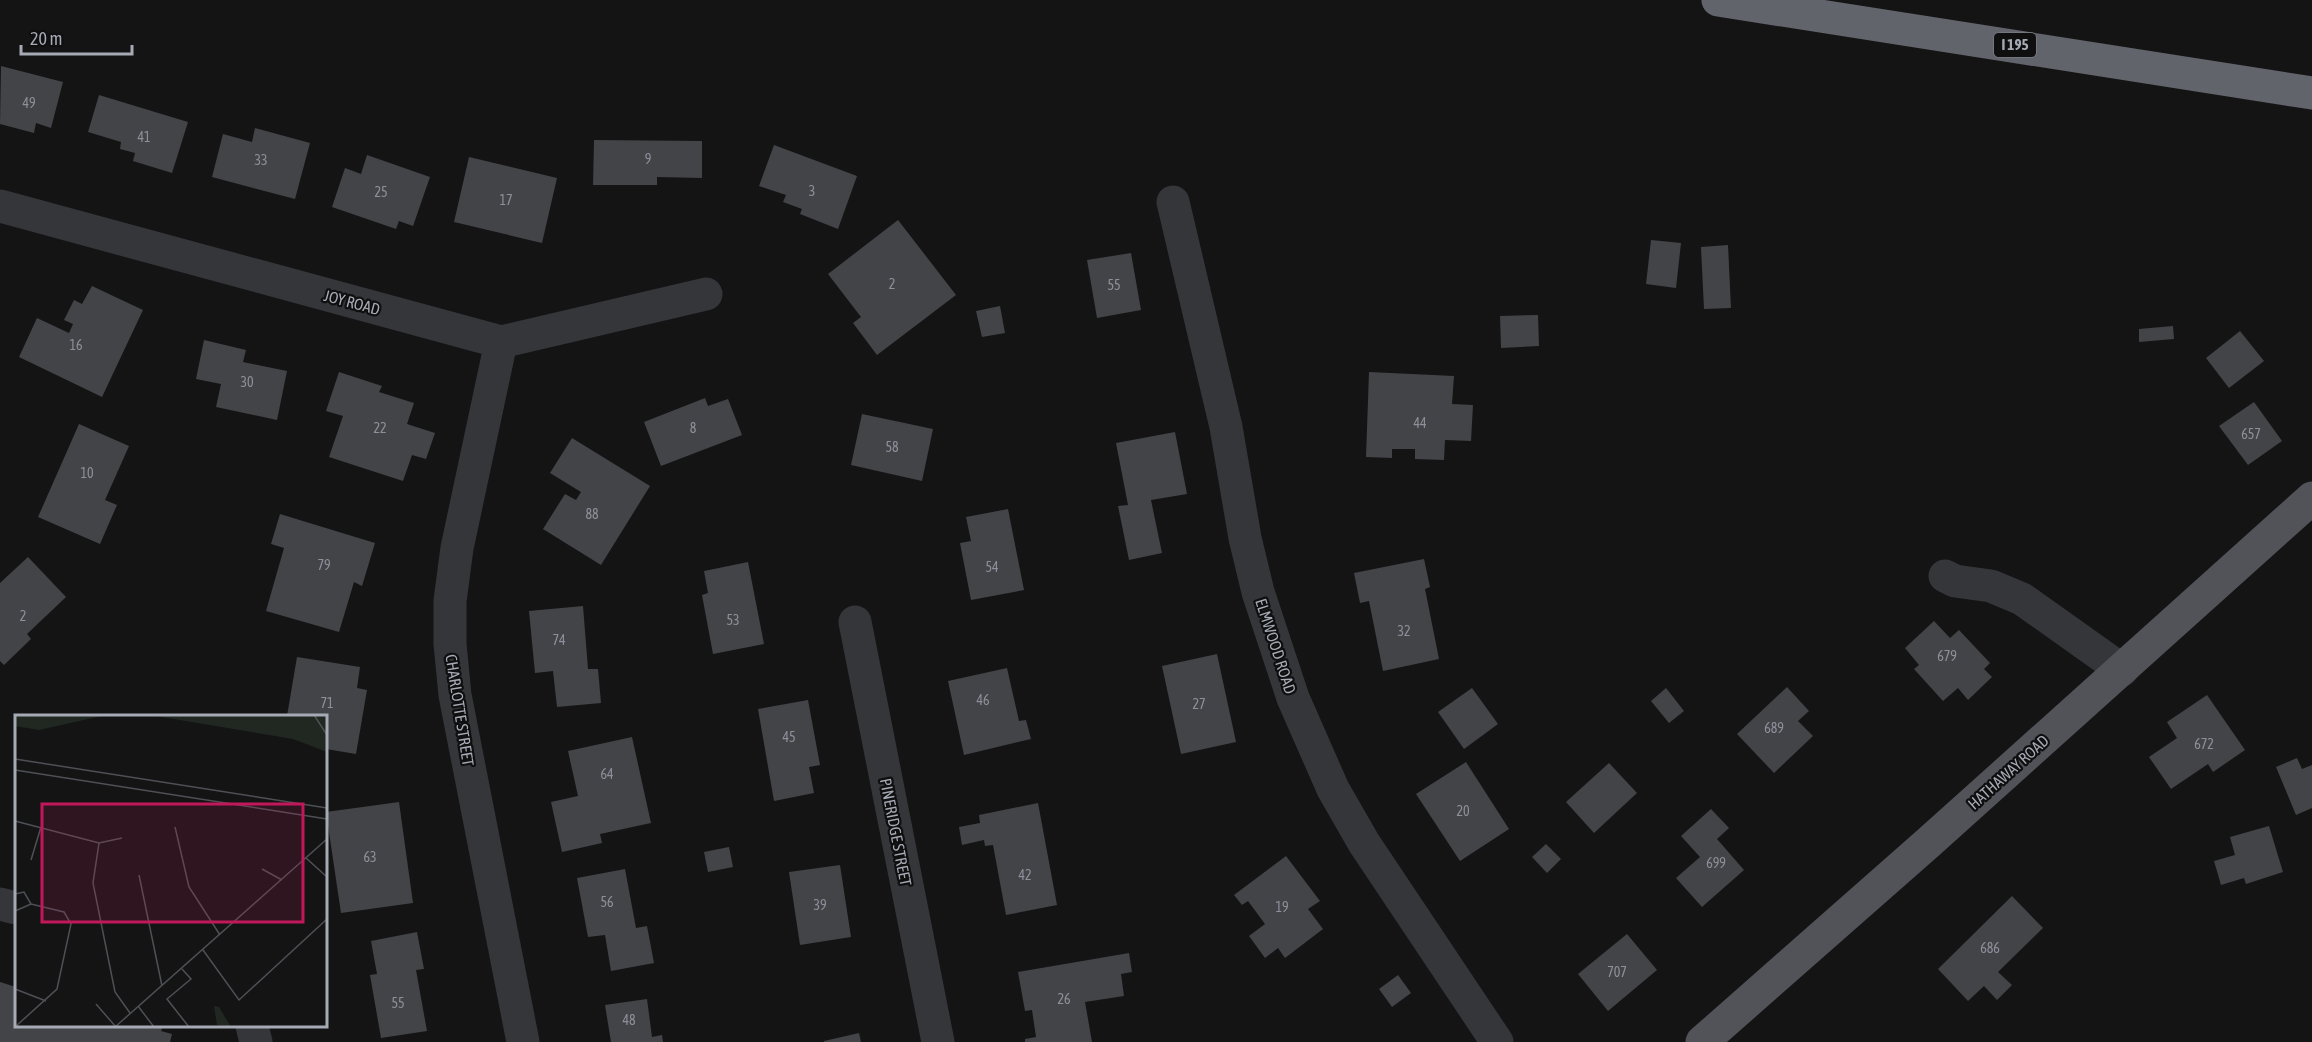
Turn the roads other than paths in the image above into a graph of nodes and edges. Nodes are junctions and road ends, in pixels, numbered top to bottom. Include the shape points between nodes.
1 (1718, 0) edge
2 (2312, 93) edge
3 (1173, 202) dead end
4 (0, 206) edge
5 (706, 294) dead end
6 (501, 342) junction
7 (2312, 498) edge
8 (1946, 576) dead end
9 (855, 622) dead end
10 (2122, 670) junction
11 (0, 904) edge
12 (15, 908) edge
13 (252, 1027) edge
14 (256, 1042) edge
15 (523, 1042) edge
16 (938, 1042) edge
17 (1497, 1042) edge
18 (1702, 1042) edge

1 - 2 highway, I 195
3 - 17 street, ELMWOOD ROAD via 1226,427 1258,592 1293,698 1333,789 1364,843
4 - 6 street, JOY ROAD
5 - 6 street, JOY ROAD
6 - 15 street, CHARLOTTE STREET via 457,548 450,602 450,644 455,695
7 - 10 main road, HATHAWAY ROAD
8 - 10 street via 1990,586 2022,599
9 - 16 street, PINERIDGE STREET
10 - 18 main road, HATHAWAY ROAD
11 - 12 street
13 - 14 street

